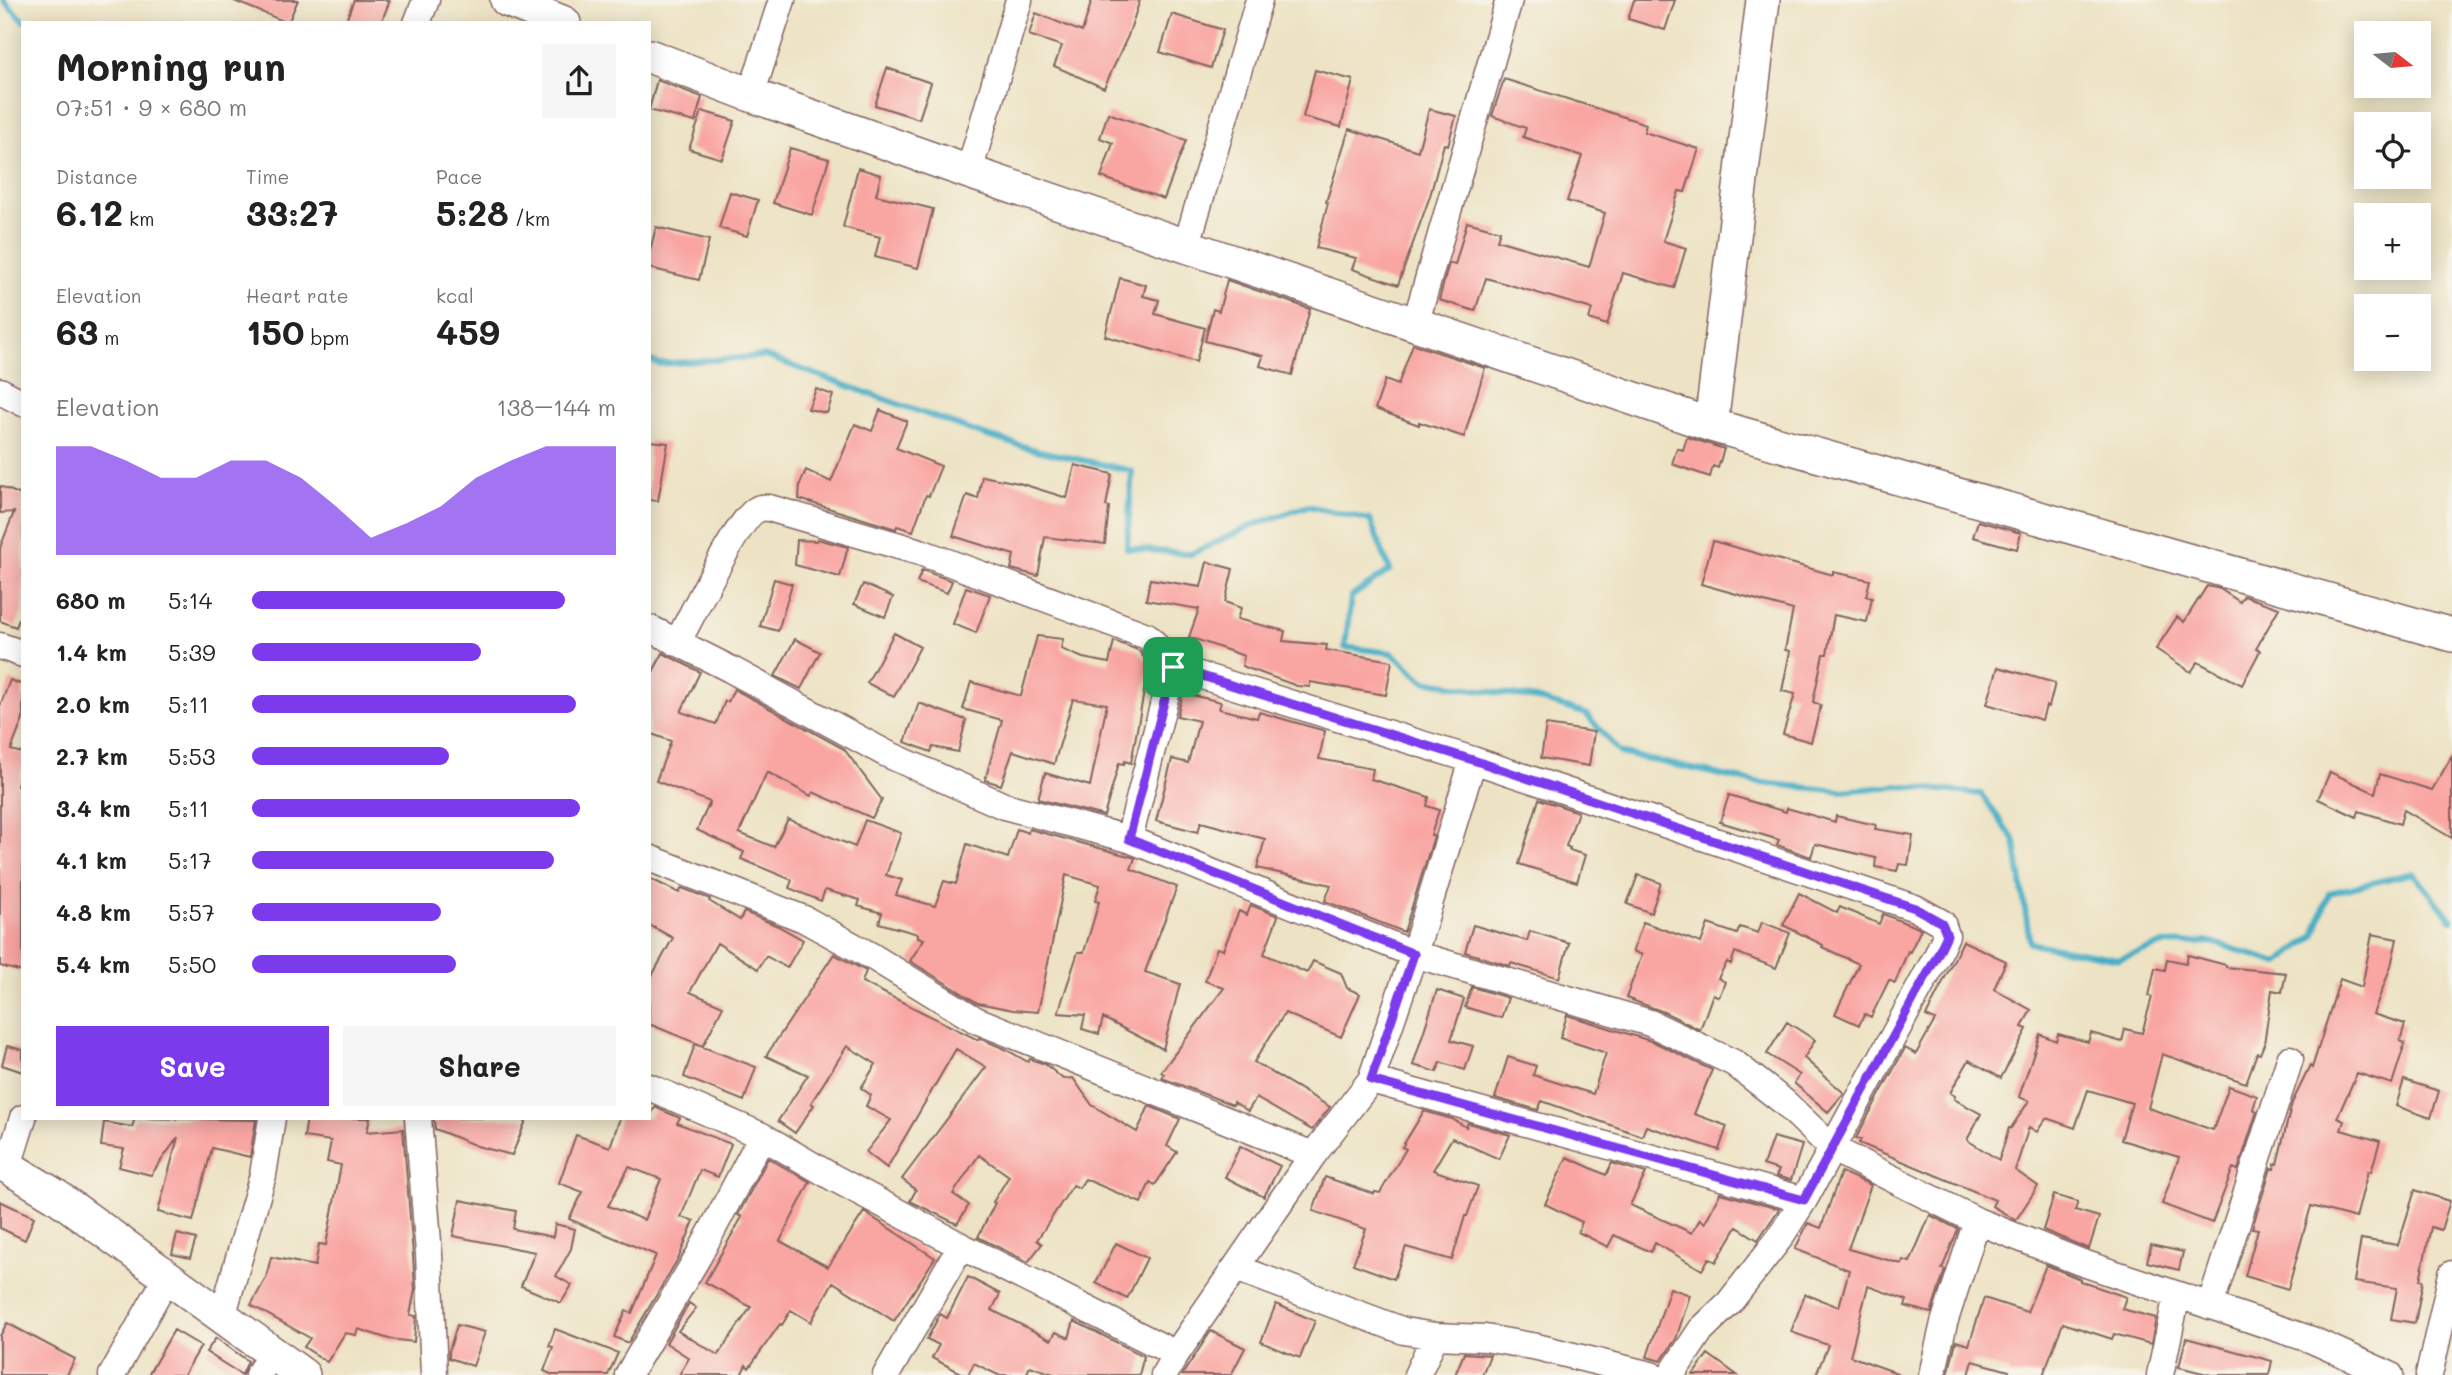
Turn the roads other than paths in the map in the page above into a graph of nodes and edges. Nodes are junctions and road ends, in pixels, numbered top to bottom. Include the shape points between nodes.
1 (426, 0) edge
2 (508, 0) edge
3 (782, 0) edge
4 (1019, 0) edge
5 (1259, 0) edge
6 (1509, 0) edge
7 (1763, 0) edge
8 (549, 12) edge
9 (418, 21) edge
10 (651, 57) edge
11 (751, 94) junction
12 (968, 172) junction
13 (1186, 247) junction
14 (1415, 325) junction
15 (0, 391) edge
16 (21, 402) edge
17 (1711, 425) junction
18 (651, 629) edge
19 (2452, 635) edge
20 (677, 643) junction
21 (1173, 667) junction
22 (1473, 760) junction
23 (1129, 839) junction
24 (651, 859) edge
25 (1414, 954) junction
26 (2290, 1059) dead end
27 (1371, 1080) junction
28 (651, 1088) edge
29 (22, 1120) edge
30 (272, 1120) edge
31 (418, 1120) edge
32 (762, 1136) junction
33 (1833, 1149) junction
34 (1313, 1155) junction
35 (4, 1164) edge
36 (1804, 1200) junction
37 (1977, 1221) junction
38 (961, 1246) junction
39 (1236, 1268) junction
40 (2452, 1274) edge
41 (167, 1277) junction
42 (2177, 1296) junction
43 (2210, 1307) junction
44 (222, 1317) junction
45 (1435, 1336) junction
46 (265, 1364) edge
47 (1170, 1364) edge
48 (112, 1375) edge
49 (303, 1375) edge
50 (435, 1375) edge
51 (628, 1375) edge
52 (886, 1375) edge
53 (1417, 1375) edge
54 (1651, 1375) edge
55 (1671, 1375) edge
56 (1932, 1375) edge
57 (2160, 1375) edge
58 (2390, 1375) edge
59 (2429, 1375) edge

1 - 9 street
2 - 8 street
3 - 11 street
4 - 12 street
5 - 13 street
6 - 14 street
7 - 17 street
10 - 11 street
11 - 12 street
12 - 13 street
13 - 14 street
14 - 17 street
15 - 16 street
17 - 19 street
18 - 20 street
20 - 21 street via 750,515 769,508 920,552 1147,636
20 - 23 street via 885,753 1004,806
21 - 22 street
21 - 23 street
22 - 25 street
22 - 33 street via 1915,908 1942,923 1947,935 1937,956
23 - 25 street
24 - 34 street via 804,919 976,1020
25 - 27 street
25 - 33 street via 1650,1023 1734,1063
26 - 43 street
27 - 34 street
27 - 36 street
28 - 32 street
29 - 35 street
30 - 44 street via 263,1175
31 - 50 street
32 - 38 street
32 - 51 street
33 - 36 street
33 - 37 street
34 - 39 street
35 - 41 street
36 - 55 street via 1779,1239 1729,1303 1701,1330
37 - 42 street
37 - 56 street
38 - 47 street
38 - 52 street
39 - 45 street via 1404,1331
39 - 47 street
40 - 59 street
41 - 44 street
41 - 48 street
42 - 43 street
42 - 57 street
43 - 58 street via 2312,1339
44 - 46 street
45 - 53 street
45 - 54 street via 1485,1338
46 - 49 street

